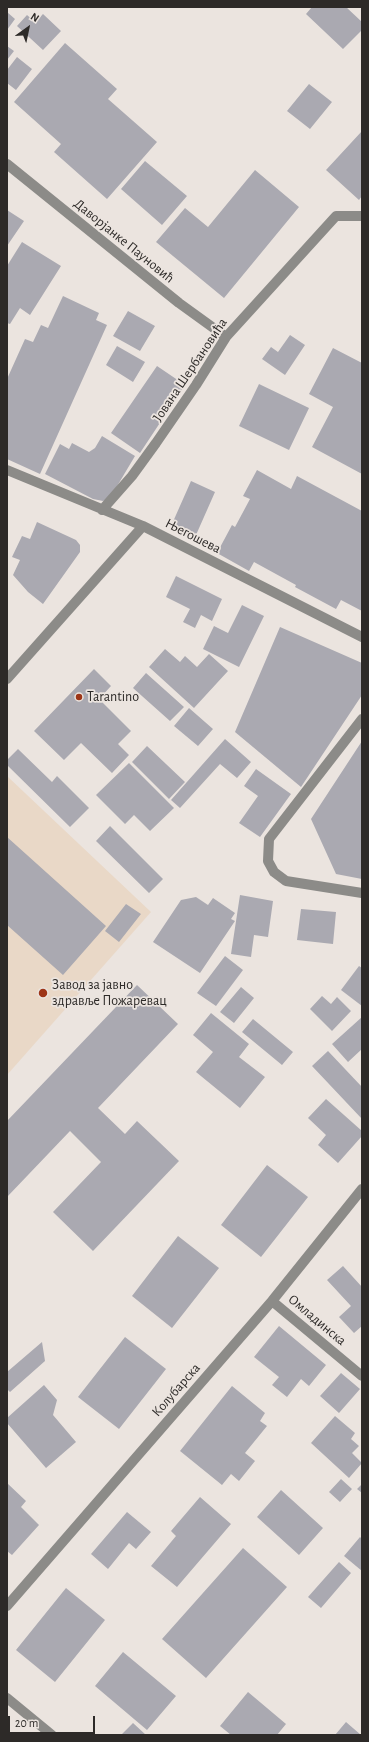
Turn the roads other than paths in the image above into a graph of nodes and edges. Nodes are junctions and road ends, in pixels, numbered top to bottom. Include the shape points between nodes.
1 (7, 164) edge
2 (362, 216) edge
3 (226, 337) junction
4 (7, 470) edge
5 (102, 510) junction
6 (143, 526) junction
7 (362, 638) edge
8 (7, 679) edge
9 (362, 719) edge
10 (362, 893) edge
11 (362, 1189) edge
12 (272, 1301) junction
13 (362, 1376) edge
14 (7, 1606) edge
15 (7, 1698) edge
16 (52, 1735) edge

1 - 3 street, Даворјанке Пауновић via 179,303
2 - 3 street, Јована Шербановића via 336,216
3 - 5 street, Јована Шербановића via 156,443 132,476
4 - 5 street, Његошева
5 - 6 street, Његошева
6 - 7 street, Његошева
6 - 8 street
9 - 10 street via 269,839 268,861 274,872 286,881
11 - 12 street, Колубарска
12 - 13 street, Омладинска
12 - 14 street, Колубарска
15 - 16 street

